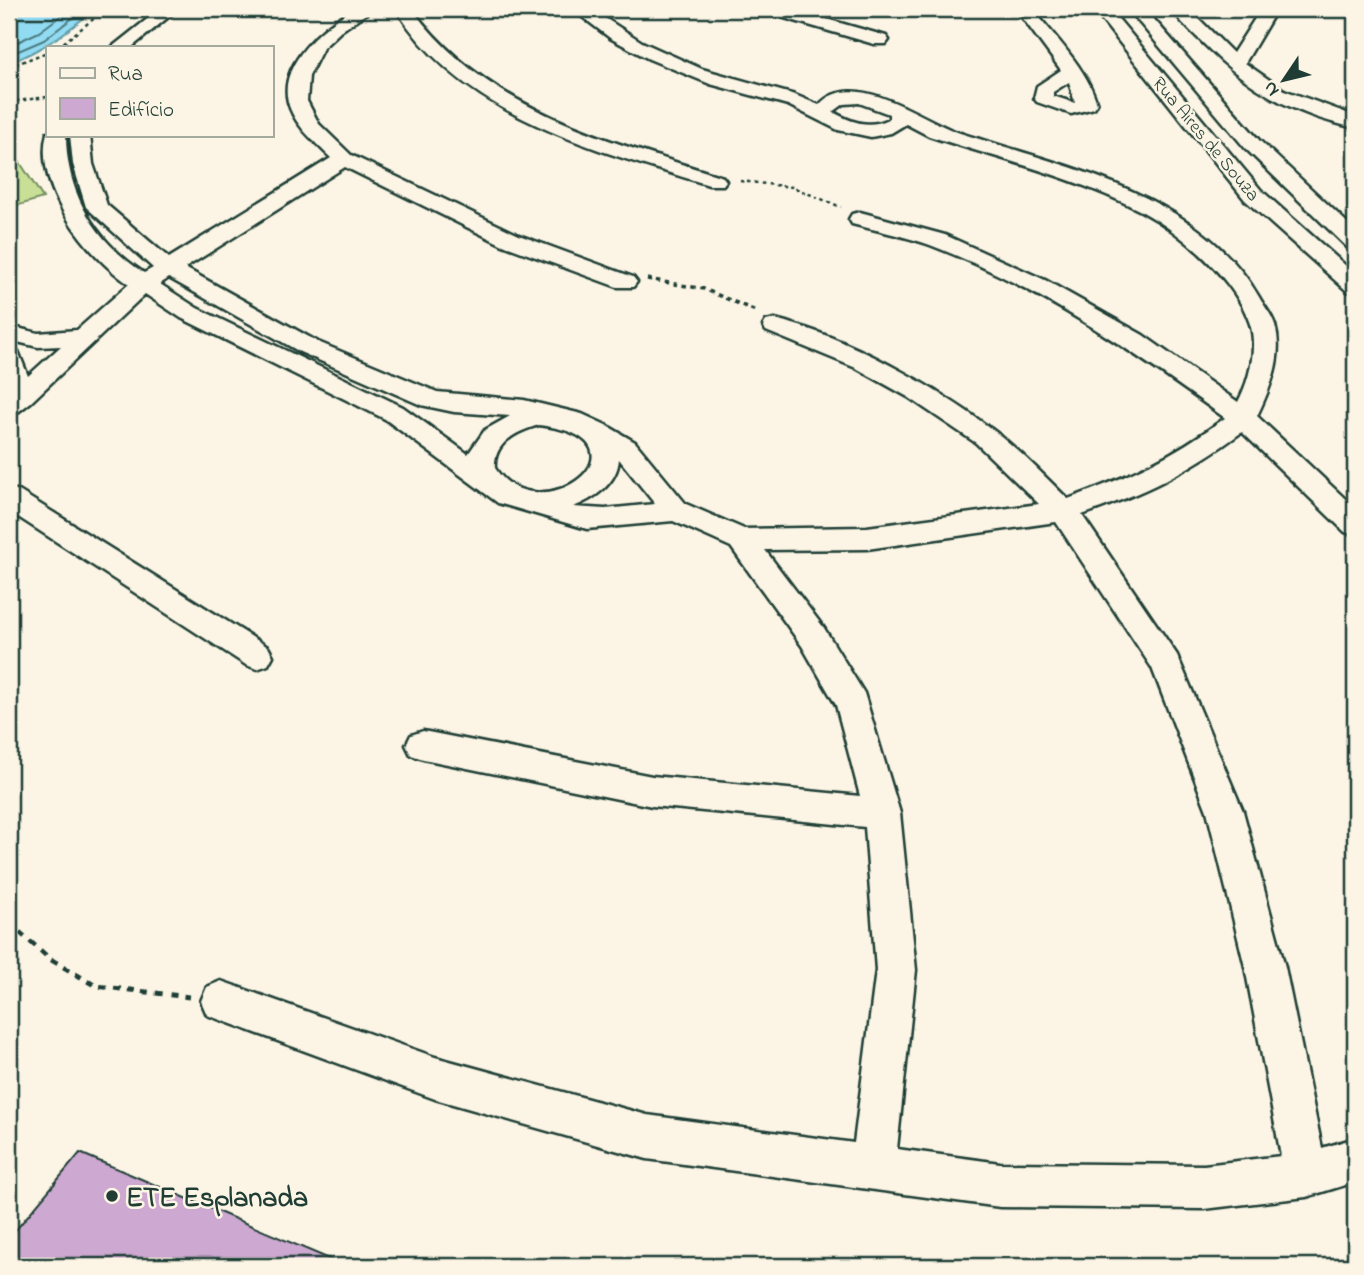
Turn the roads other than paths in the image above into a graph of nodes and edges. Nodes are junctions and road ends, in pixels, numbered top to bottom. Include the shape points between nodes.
1 (146, 9) edge
2 (170, 9) edge
3 (365, 9) edge
4 (404, 9) edge
5 (580, 9) edge
6 (773, 9) edge
7 (1024, 9) edge
8 (1101, 9) edge
9 (1136, 9) edge
10 (1180, 9) edge
11 (1269, 9) edge
12 (1194, 23) junction
13 (1255, 26) junction
14 (880, 40) dead end
15 (113, 44) edge
16 (1234, 66) junction
17 (1070, 73) dead end
18 (829, 107) junction
19 (894, 120) junction
20 (1355, 122) edge
21 (56, 136) edge
22 (80, 136) edge
23 (344, 159) junction
24 (716, 181) road end
25 (860, 219) road end
26 (208, 241) junction
27 (1355, 242) edge
28 (149, 255) junction
29 (122, 269) junction
30 (171, 269) junction
31 (625, 282) road end
32 (1355, 286) edge
33 (151, 290) junction
34 (96, 323) junction
35 (775, 326) road end
36 (9, 333) edge
37 (9, 356) edge
38 (15, 401) edge
39 (559, 416) junction
40 (1243, 418) junction
41 (592, 428) junction
42 (486, 481) junction
43 (9, 498) edge
44 (541, 502) junction
45 (676, 511) junction
46 (1064, 511) junction
47 (1355, 525) edge
48 (741, 541) junction
49 (257, 656) dead end
50 (423, 745) dead end
51 (882, 813) junction
52 (221, 1001) road end
53 (1355, 1160) edge
54 (873, 1167) junction
55 (1306, 1175) junction

1 - 15 street
2 - 15 street
3 - 23 street via 335,27 316,46 300,76 297,101 311,127
4 - 24 street via 456,69 506,102 576,135
5 - 18 street via 650,54 739,87
6 - 14 street
7 - 17 street
8 - 32 street, Rua Aires de Souza via 1253,195
9 - 27 street via 1252,144
10 - 12 street
11 - 13 street
12 - 13 street
12 - 16 street
13 - 16 street
16 - 20 street via 1272,93 1310,110
18 - 19 street via 845,98 871,100
18 - 19 street via 842,126 876,130
19 - 40 street via 1091,181 1150,208 1193,236 1236,277 1263,326 1264,364 1258,390
21 - 29 street via 55,160 66,200
22 - 28 street via 83,164 97,206
23 - 26 street
23 - 31 street via 511,240
25 - 40 street via 937,240 1037,285 1134,340
26 - 28 street
26 - 30 street
28 - 29 street
28 - 30 street
29 - 33 street
29 - 34 street
30 - 33 street
30 - 39 street via 309,347 430,399
33 - 34 street
33 - 42 street via 394,413
34 - 36 street via 38,341
34 - 38 street
35 - 46 street via 865,362 917,391 985,438
37 - 38 street
39 - 41 street
39 - 42 street via 519,420 488,440 480,468
40 - 46 street via 1192,455 1141,483
40 - 47 street
41 - 44 street via 608,453 597,481 572,496
41 - 45 street via 625,448
42 - 44 street via 509,497
43 - 49 street
44 - 45 street via 552,513 570,517
45 - 48 street
46 - 48 street via 867,538
46 - 55 street via 1166,664 1225,811 1265,967
48 - 51 street via 813,637 852,703
50 - 51 street via 652,791
51 - 54 street via 895,970
52 - 54 street via 435,1078 647,1137
53 - 55 street
54 - 55 street via 1000,1185 1204,1187

